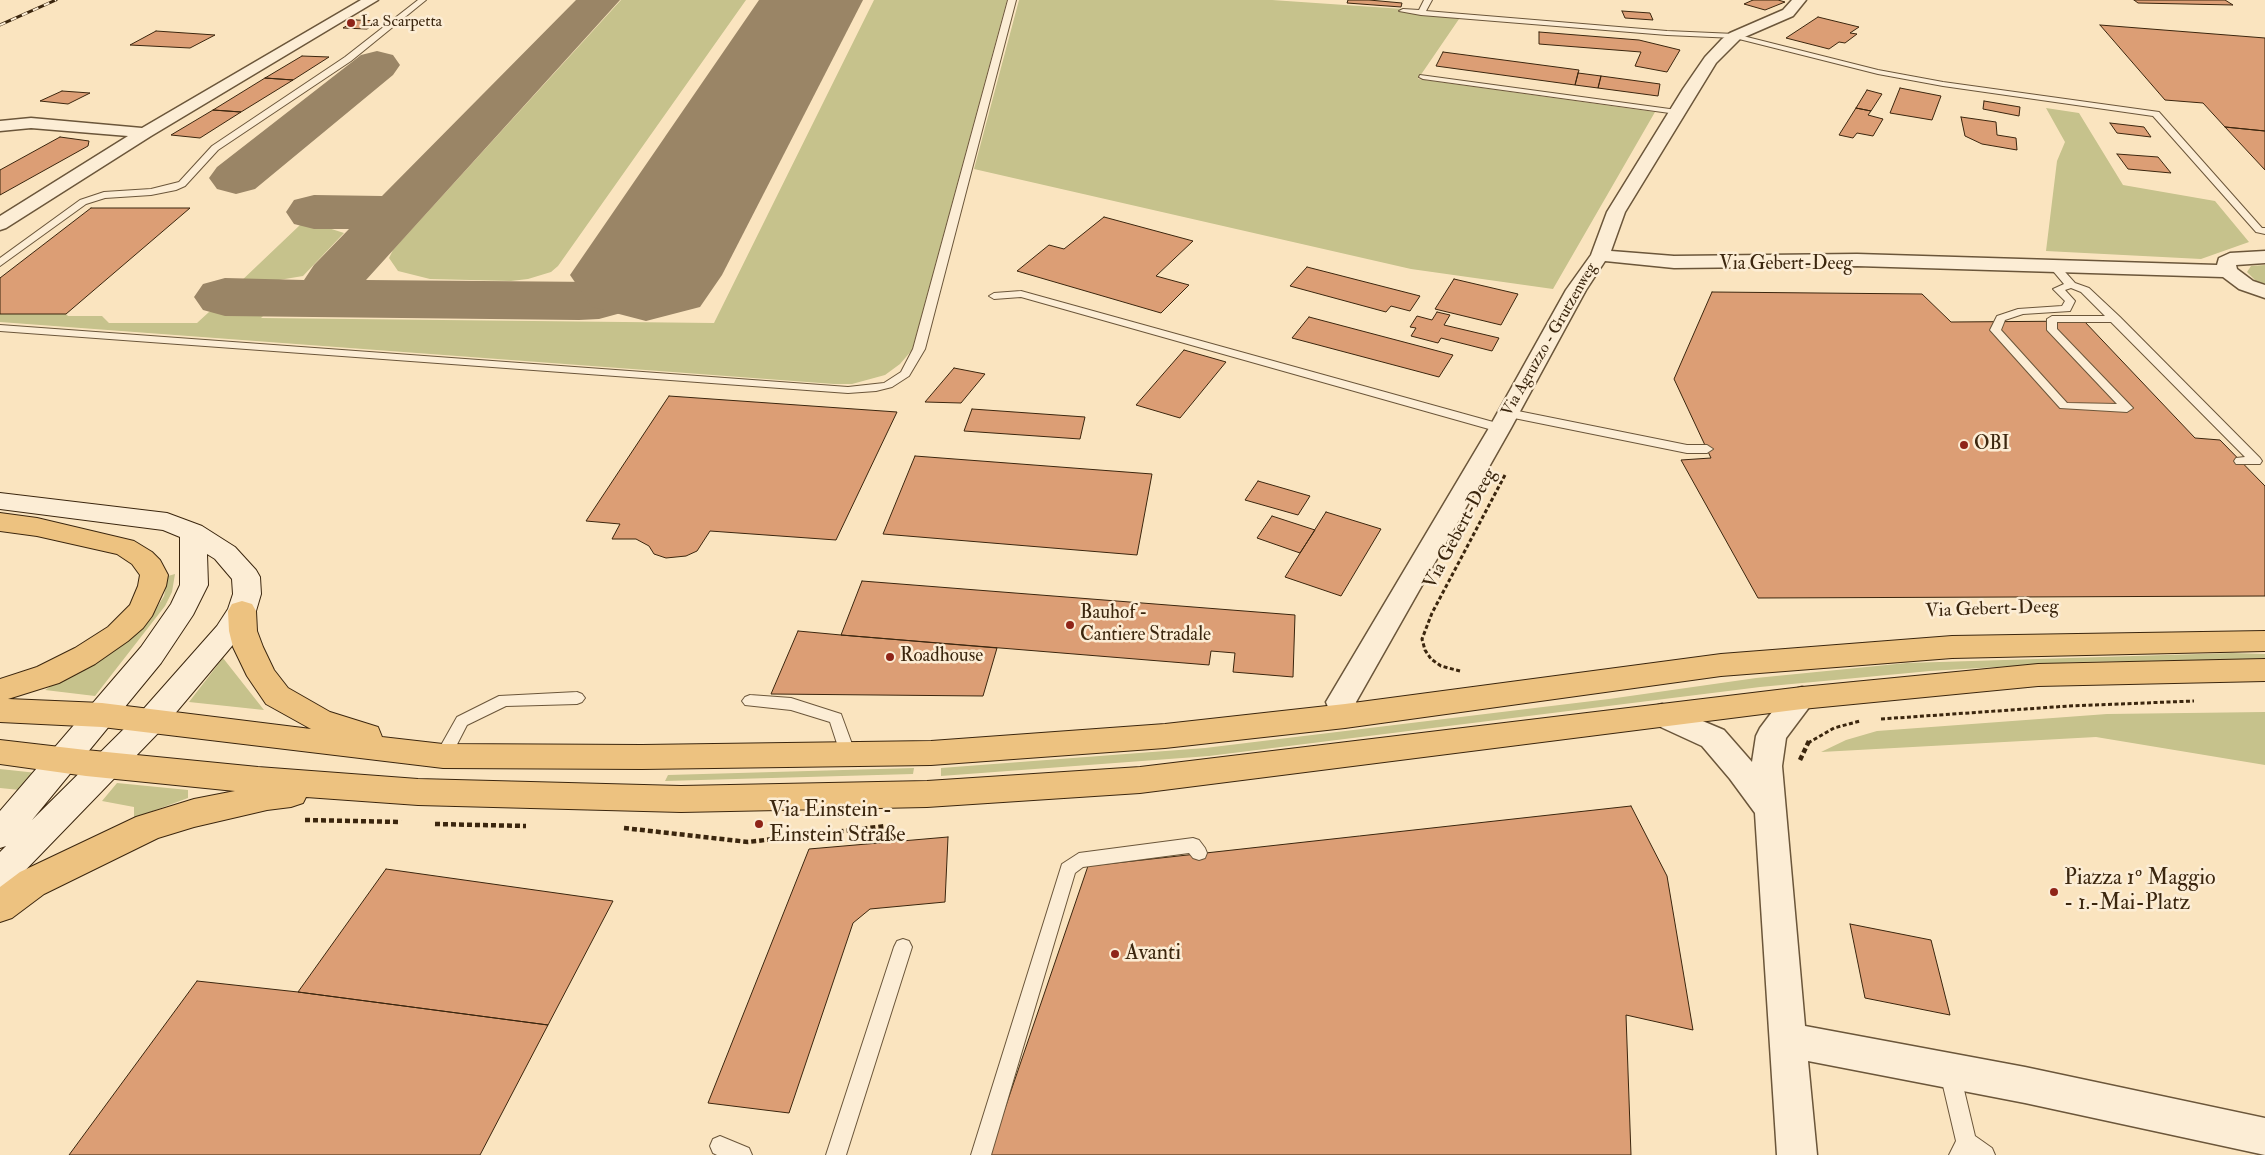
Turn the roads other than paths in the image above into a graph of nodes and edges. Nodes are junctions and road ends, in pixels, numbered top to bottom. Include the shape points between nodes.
1 (371, 0) edge
2 (422, 0) edge
3 (1012, 0) edge
4 (1428, 0) edge
5 (1799, 0) edge
6 (1403, 11) dead end
7 (1421, 13) junction
8 (1735, 36) junction
9 (1424, 77) dead end
10 (1677, 112) junction
11 (0, 126) edge
12 (145, 133) junction
13 (0, 224) edge
14 (2265, 231) edge
15 (1600, 255) junction
16 (2265, 257) edge
17 (0, 263) edge
18 (2053, 265) junction
19 (2228, 271) junction
20 (2071, 285) junction
21 (2265, 292) edge
22 (994, 296) dead end
23 (2116, 319) junction
24 (0, 328) edge
25 (1504, 421) junction
26 (1707, 449) dead end
27 (2240, 461) dead end
28 (0, 501) edge
29 (0, 522) edge
30 (193, 532) junction
31 (242, 611) junction
32 (2265, 641) edge
33 (2260, 671) edge
34 (0, 690) edge
35 (577, 698) dead end
36 (1802, 698) junction
37 (750, 701) dead end
38 (0, 710) edge
39 (102, 715) junction
40 (1662, 715) junction
41 (1345, 716) junction
42 (151, 721) junction
43 (0, 752) edge
44 (433, 755) junction
45 (848, 755) junction
46 (86, 763) junction
47 (355, 788) junction
48 (1770, 810) junction
49 (0, 834) edge
50 (1199, 853) dead end
51 (0, 874) edge
52 (0, 907) edge
53 (903, 947) dead end
54 (1788, 1040) junction
55 (1950, 1071) junction
56 (2265, 1137) edge
57 (720, 1146) dead end
58 (1963, 1148) edge
59 (742, 1155) edge
60 (836, 1155) edge
61 (981, 1155) edge
62 (1798, 1155) edge
63 (1985, 1155) edge

1 - 12 street
2 - 17 lane via 348,59 215,148 182,184 151,192 104,195 83,202
3 - 24 lane via 919,349 904,374 888,385 848,390
4 - 7 lane
5 - 8 street, Via Agruzzo - Grutzenweg via 1788,14
6 - 7 lane
7 - 8 lane
8 - 10 street, Via Agruzzo - Grutzenweg via 1710,60
8 - 14 lane via 1887,74 2156,114 2259,230
9 - 10 lane
10 - 15 street, Via Agruzzo - Grutzenweg via 1616,212
11 - 12 street via 30,123
12 - 13 street
15 - 18 street via 1674,262 1857,260
15 - 25 street, Via Agruzzo - Grutzenweg via 1576,290
16 - 19 street via 2237,256 2226,262
18 - 19 street
18 - 20 lane
19 - 21 street via 2246,285
20 - 23 lane via 2085,290
20 - 23 lane via 2058,289 2070,301 2066,309 2022,311 2000,318 1995,330 2064,406 2127,408 2052,330 2052,319
22 - 25 lane via 1022,294
23 - 27 lane via 2256,461
25 - 26 lane via 1687,449
25 - 41 street, Via Agruzzo - Grutzenweg via 1341,702
28 - 30 street via 167,522
29 - 34 main road via 125,547 142,558 154,575 142,609 118,634 48,675
30 - 31 street via 225,553 246,577 247,594
30 - 39 street via 194,585 183,608
31 - 42 street
31 - 44 main road via 248,647 262,676 277,696 319,720
32 - 41 main road via 1952,647 1720,665
33 - 36 main road via 2038,675
35 - 44 lane via 504,700 462,721
36 - 40 main road
36 - 48 street via 1771,736 1767,766
37 - 45 lane via 791,704 836,718
38 - 39 main road
39 - 42 main road
39 - 46 street
40 - 47 main road via 1140,780 927,794 681,799
40 - 48 street via 1713,738
41 - 45 main road via 1165,736 931,753
42 - 44 main road
42 - 46 street
43 - 46 main road
44 - 45 main road
46 - 47 main road
46 - 49 street
46 - 51 street
47 - 52 main road via 266,797 148,827 32,884
48 - 54 street
50 - 61 lane via 1193,845 1079,860 1068,869
53 - 60 lane
54 - 55 street
54 - 62 street
55 - 56 street
55 - 58 lane
57 - 59 lane
58 - 63 lane

